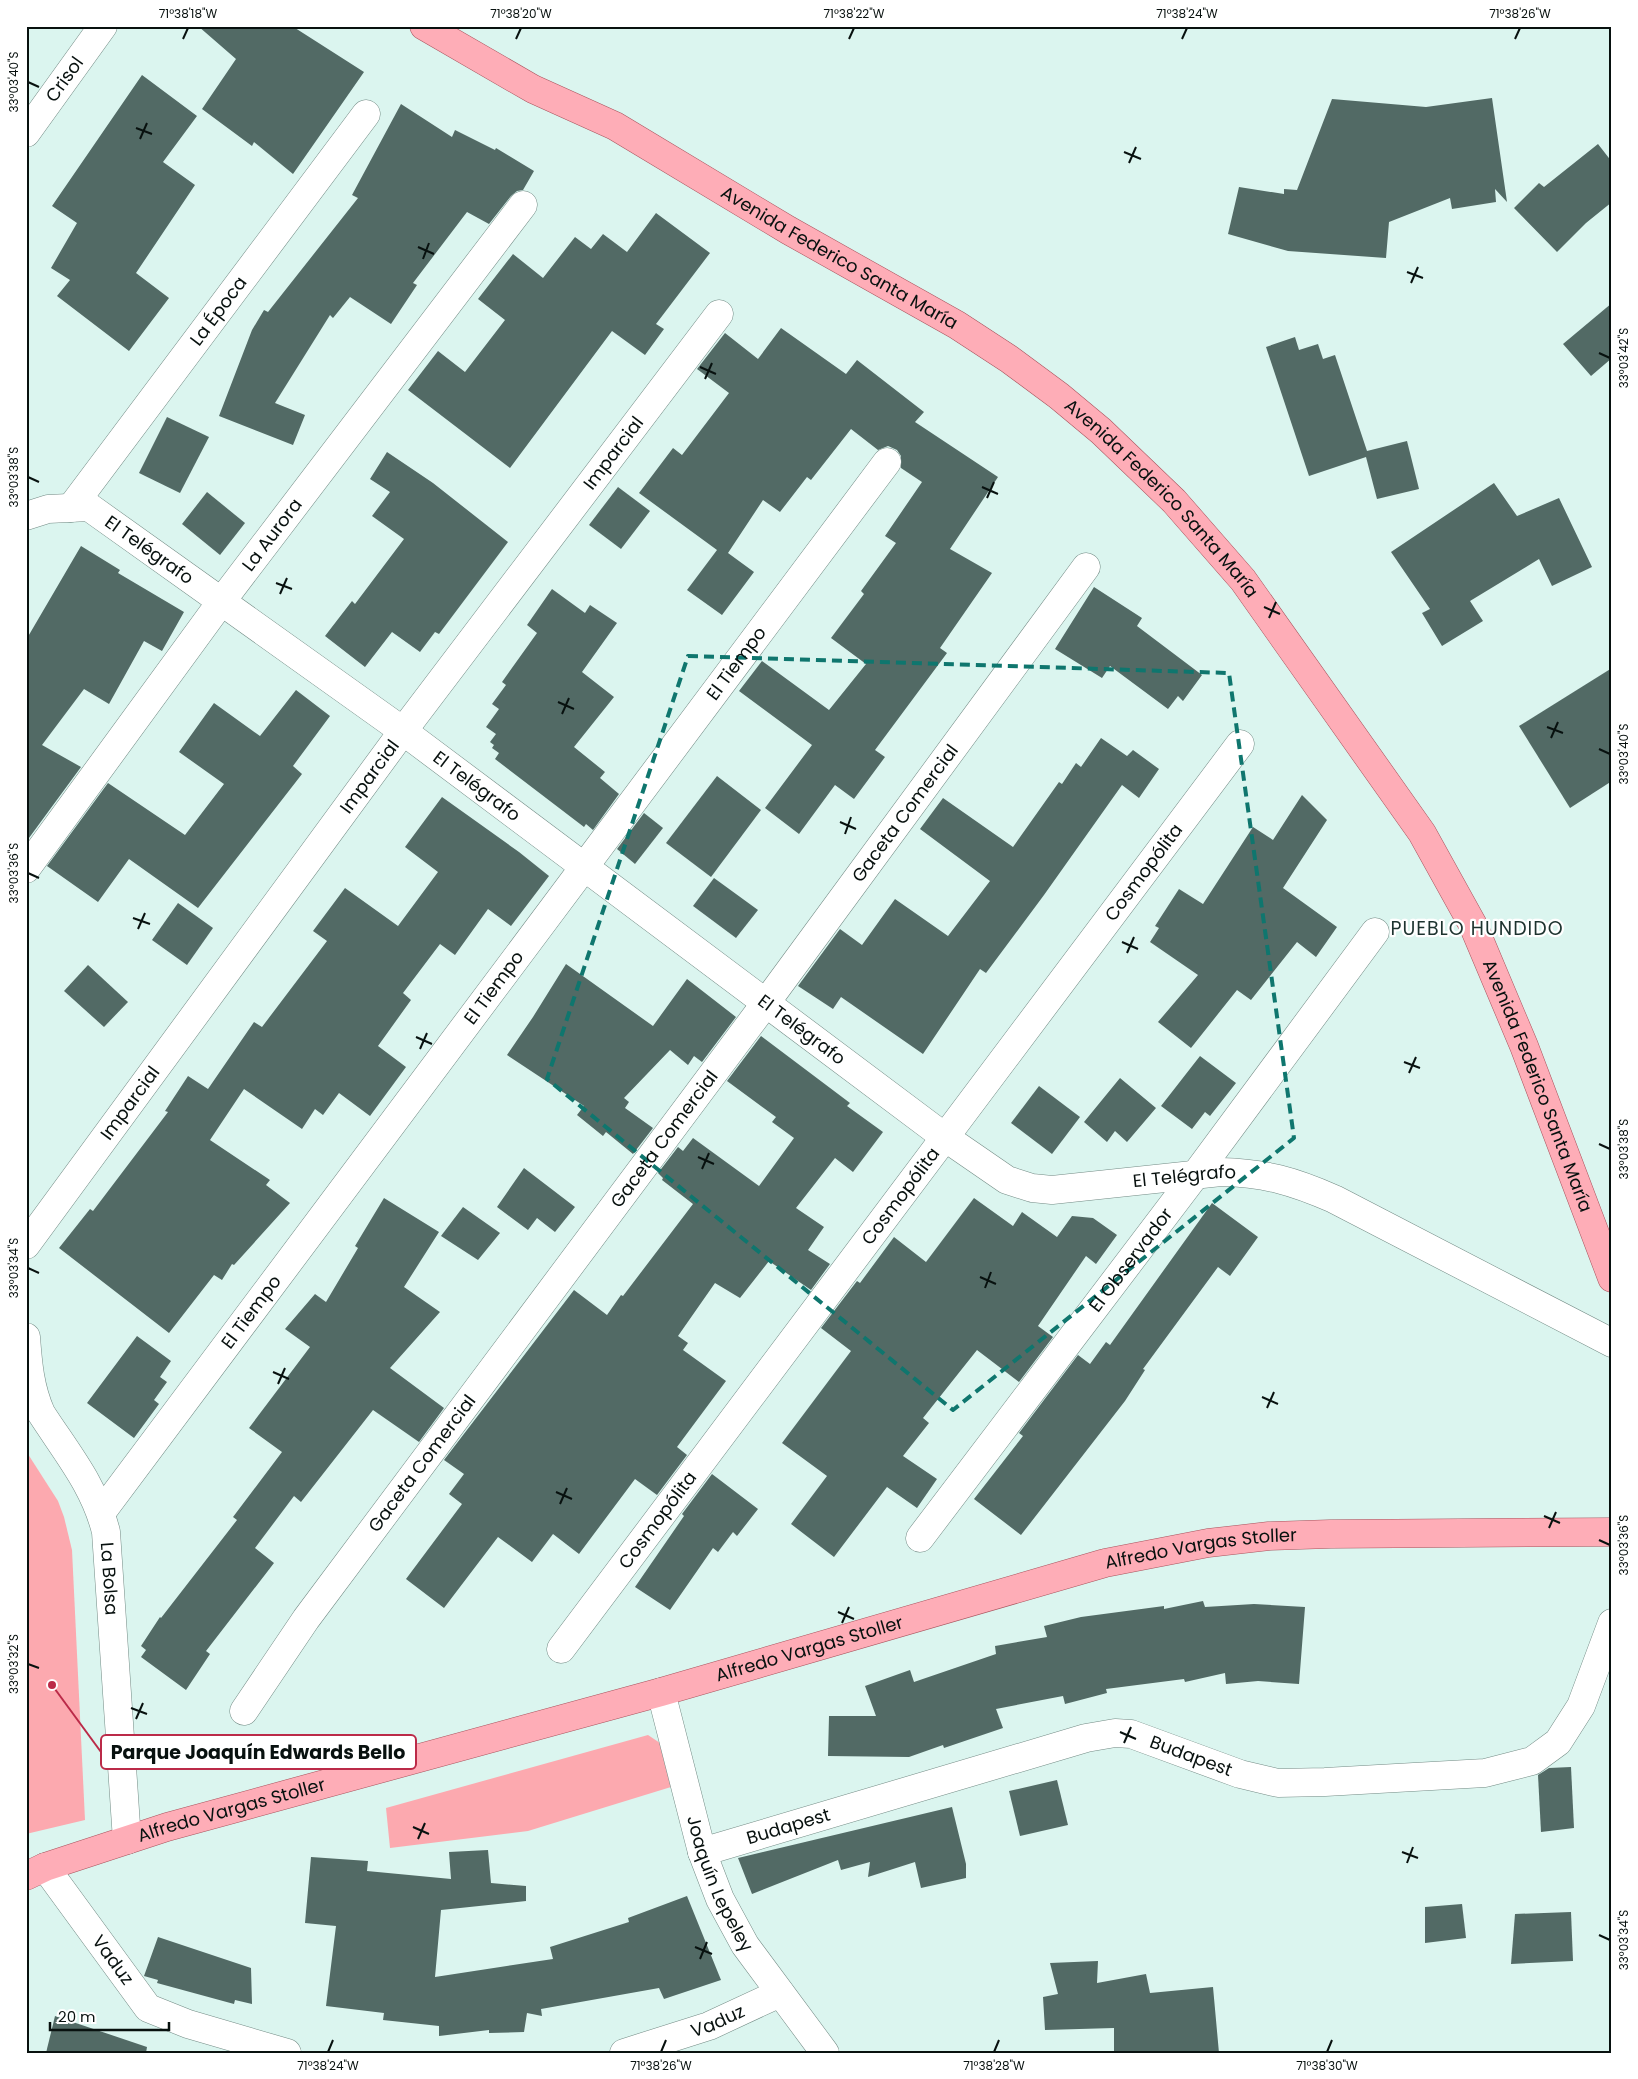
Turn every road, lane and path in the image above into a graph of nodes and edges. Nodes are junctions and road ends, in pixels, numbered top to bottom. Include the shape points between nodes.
1 (102, 26) edge
2 (424, 26) edge
3 (366, 114) dead end
4 (26, 133) edge
5 (523, 205) dead end
6 (720, 314) dead end
7 (887, 462) dead end
8 (71, 508) junction
9 (26, 516) edge
10 (1086, 566) dead end
11 (221, 602) junction
12 (403, 731) junction
13 (1240, 744) dead end
14 (583, 867) junction
15 (26, 869) edge
16 (1375, 932) dead end
17 (765, 1004) junction
18 (946, 1138) junction
19 (1196, 1174) junction
20 (26, 1245) edge
21 (1612, 1278) edge
22 (26, 1337) edge
23 (1612, 1343) edge
24 (101, 1513) junction
25 (1612, 1532) edge
26 (920, 1538) dead end
27 (1612, 1622) edge
28 (562, 1649) dead end
29 (661, 1692) junction
30 (244, 1711) dead end
31 (127, 1840) junction
32 (702, 1852) junction
33 (36, 1872) edge
34 (780, 1993) junction
35 (287, 2053) edge
36 (624, 2053) edge
37 (825, 2053) edge

1 - 4 street, Crisol
2 - 21 main road, Avenida Federico Santa María via 533,89 615,126 788,230 957,325 1059,396 1101,431 1174,502 1244,580 1422,833 1477,934 1524,1046
3 - 8 street, La Época
5 - 11 street, La Aurora
6 - 12 street, Imparcial
7 - 14 street, El Tiempo
8 - 9 street via 48,509
8 - 11 street, El Telégrafo via 89,507
10 - 17 street, Gaceta Comercial
11 - 12 street, El Telégrafo
11 - 15 street, La Aurora
12 - 14 street, El Telégrafo
12 - 20 street, Imparcial
13 - 18 street, Cosmopólita
14 - 17 street, El Telégrafo
14 - 24 street, El Tiempo
16 - 19 street, El Observador
17 - 18 street, El Telégrafo
17 - 30 street, Gaceta Comercial via 306,1619
18 - 19 street, El Telégrafo via 1007,1180 1032,1188 1073,1189
18 - 28 street, Cosmopólita
19 - 23 street, El Telégrafo via 1247,1172 1302,1185 1396,1230
19 - 26 street, El Observador
22 - 24 street, La Bolsa via 35,1399 85,1478
24 - 31 street, La Bolsa via 108,1552
25 - 29 main road, Alfredo Vargas Stoller via 1330,1534 1208,1543 1105,1563
27 - 32 street, Budapest via 1581,1706 1558,1742 1532,1761 1485,1773 1278,1783 1240,1774 1131,1734 1114,1733 1086,1738
29 - 31 main road, Alfredo Vargas Stoller
29 - 32 street, Joaquín Lepeley
31 - 33 main road, Alfredo Vargas Stoller
32 - 34 street, Joaquín Lepeley via 720,1898 745,1945
33 - 35 street, Vaduz via 148,2008 188,2024
34 - 36 street, Vaduz via 709,2026
34 - 37 street, Joaquín Lepeley

